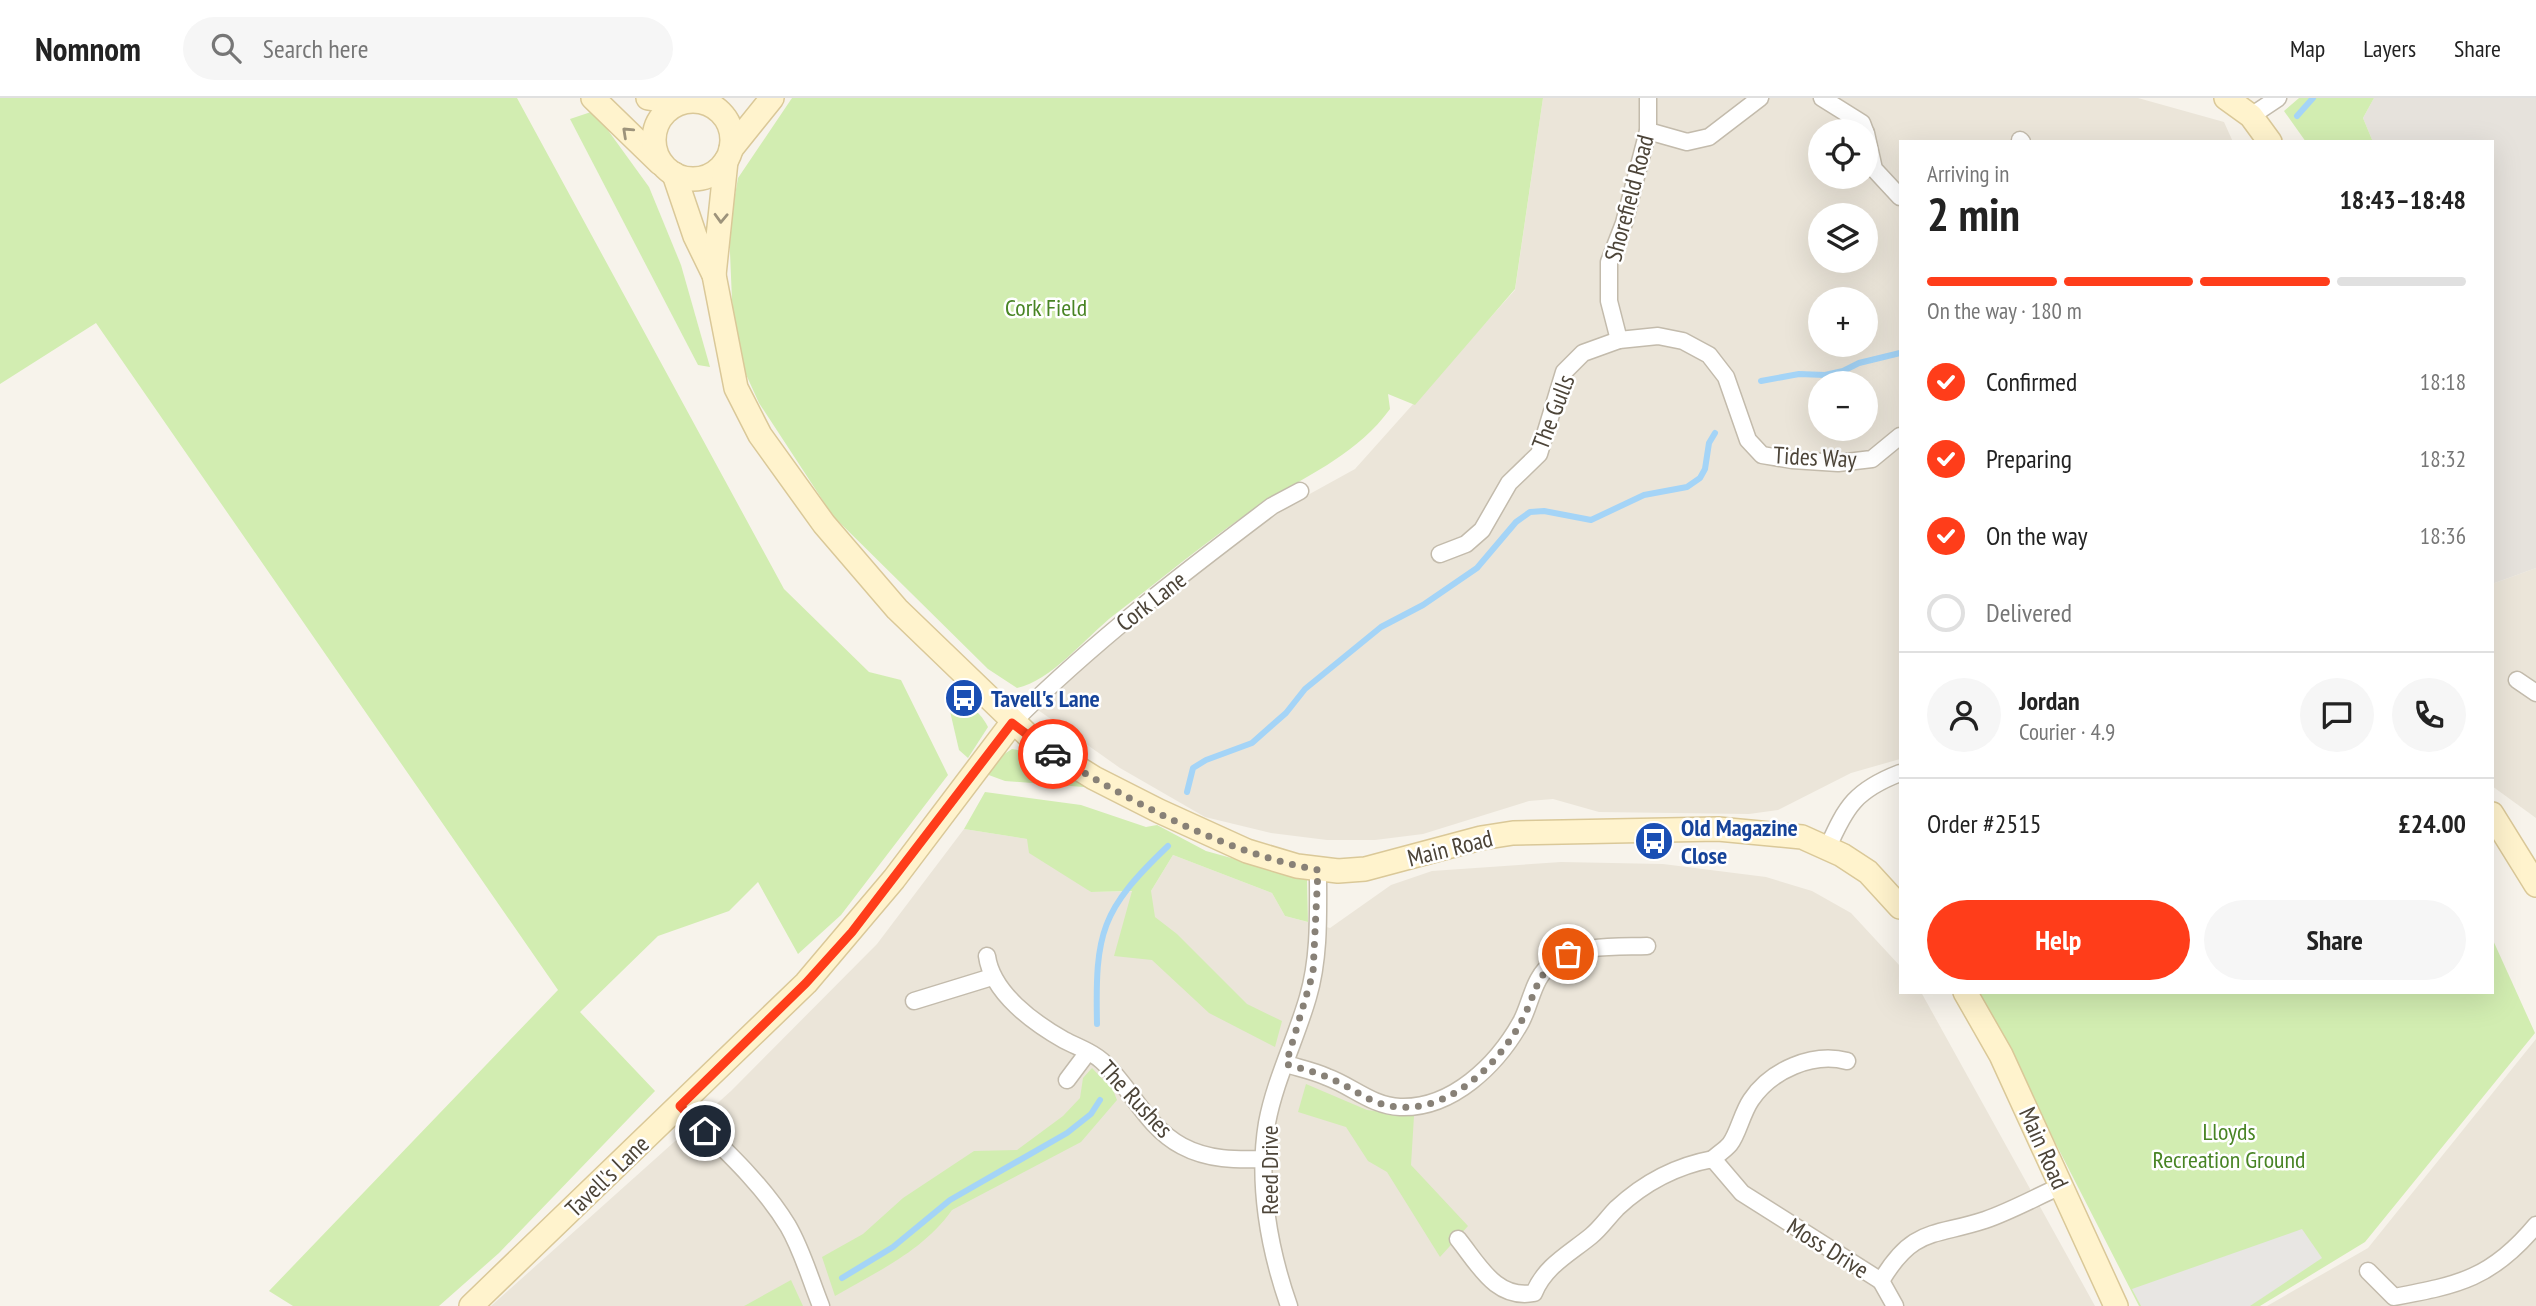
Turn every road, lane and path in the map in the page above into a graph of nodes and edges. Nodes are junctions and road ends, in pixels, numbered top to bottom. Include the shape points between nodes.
1 (593, 98) edge
2 (648, 98) edge
3 (772, 98) edge
4 (1648, 98) edge
5 (1760, 98) edge
6 (1822, 98) edge
7 (2226, 98) edge
8 (2278, 98) edge
9 (690, 101) edge
10 (2250, 116) junction
11 (1856, 119) edge
12 (1648, 131) junction
13 (2268, 140) edge
14 (728, 155) junction
15 (668, 170) junction
16 (1878, 173) edge
17 (1899, 196) edge
18 (714, 275) junction
19 (1619, 340) junction
20 (1899, 437) edge
21 (1300, 491) dead end
22 (1440, 554) dead end
23 (2518, 680) dead end
24 (2536, 693) edge
25 (1012, 723) junction
26 (1899, 774) edge
27 (2494, 817) edge
28 (1828, 848) junction
29 (1318, 870) junction
30 (2536, 885) edge
31 (1899, 906) edge
32 (1647, 946) dead end
33 (987, 956) dead end
34 (992, 976) junction
35 (1966, 994) edge
36 (914, 1001) dead end
37 (1088, 1052) junction
38 (1847, 1061) dead end
39 (1286, 1064) junction
40 (1067, 1080) dead end
41 (680, 1106) junction
42 (1265, 1159) junction
43 (1713, 1159) junction
44 (2061, 1186) junction
45 (2536, 1225) edge
46 (1458, 1239) dead end
47 (2368, 1271) dead end
48 (1881, 1281) junction
49 (471, 1306) edge
50 (821, 1306) edge
51 (1289, 1306) edge
52 (1895, 1306) edge
53 (2116, 1306) edge

15 -> 1 street
2 - 9 street
3 - 14 street
4 - 12 street, Shorefield Road
5 - 12 street via 1709,137 1688,142
6 - 11 street
7 - 10 street
8 - 10 street
9 - 14 street via 706,103 723,114 732,134
9 - 15 street via 666,111 654,131 653,143
10 - 13 street
12 - 19 street, Shorefield Road via 1609,262 1609,301
14 - 15 street via 713,173 699,178
14 -> 18 street
15 - 18 street
16 - 17 street
18 - 25 street, Main Road via 736,388 787,476 897,608
19 - 20 street, Tides Way via 1658,336 1682,341 1709,355 1726,377 1748,440 1762,455 1838,463 1872,459
19 - 22 street, The Gulls via 1583,353 1563,372 1539,454 1509,483 1482,530 1466,544
21 - 25 street, Cork Lane via 1242,529 1112,632
23 - 24 street
25 - 29 street, Main Road via 1055,755 1159,811 1247,851
25 - 41 street, Tavell's Lane via 852,932
26 - 28 street via 1854,799
27 - 30 street
28 - 29 street, Main Road via 1802,837 1748,830 1546,831 1481,838 1365,869
28 - 31 street, Main Road via 1868,872
29 - 39 street, Reed Drive via 1313,973
32 - 39 street via 1584,950 1555,961 1537,982 1513,1035 1477,1075 1441,1101 1399,1107 1380,1104 1326,1076
33 - 34 street, The Rushes
34 - 36 street
34 - 37 street, The Rushes via 1029,1015
35 - 44 street, Main Road via 2001,1055
37 - 40 street, The Rushes
37 - 42 street, The Rushes via 1106,1065 1146,1116 1180,1145 1211,1157
38 - 43 street via 1828,1056 1774,1075 1753,1097 1731,1143
39 - 42 street, Reed Drive via 1270,1113
41 - 49 street, Tavell's Lane
41 - 50 street via 779,1213 797,1244
42 - 51 street, Reed Drive via 1272,1249
43 - 46 street via 1685,1164 1650,1181 1541,1276 1534,1293 1520,1296 1498,1289
43 - 48 street, Moss Drive via 1742,1193
44 - 48 street, Moss Drive via 1984,1220 1923,1236 1895,1258
44 - 53 street, Main Road
45 - 47 street via 2518,1247 2483,1273 2453,1286 2394,1297
48 - 52 street

